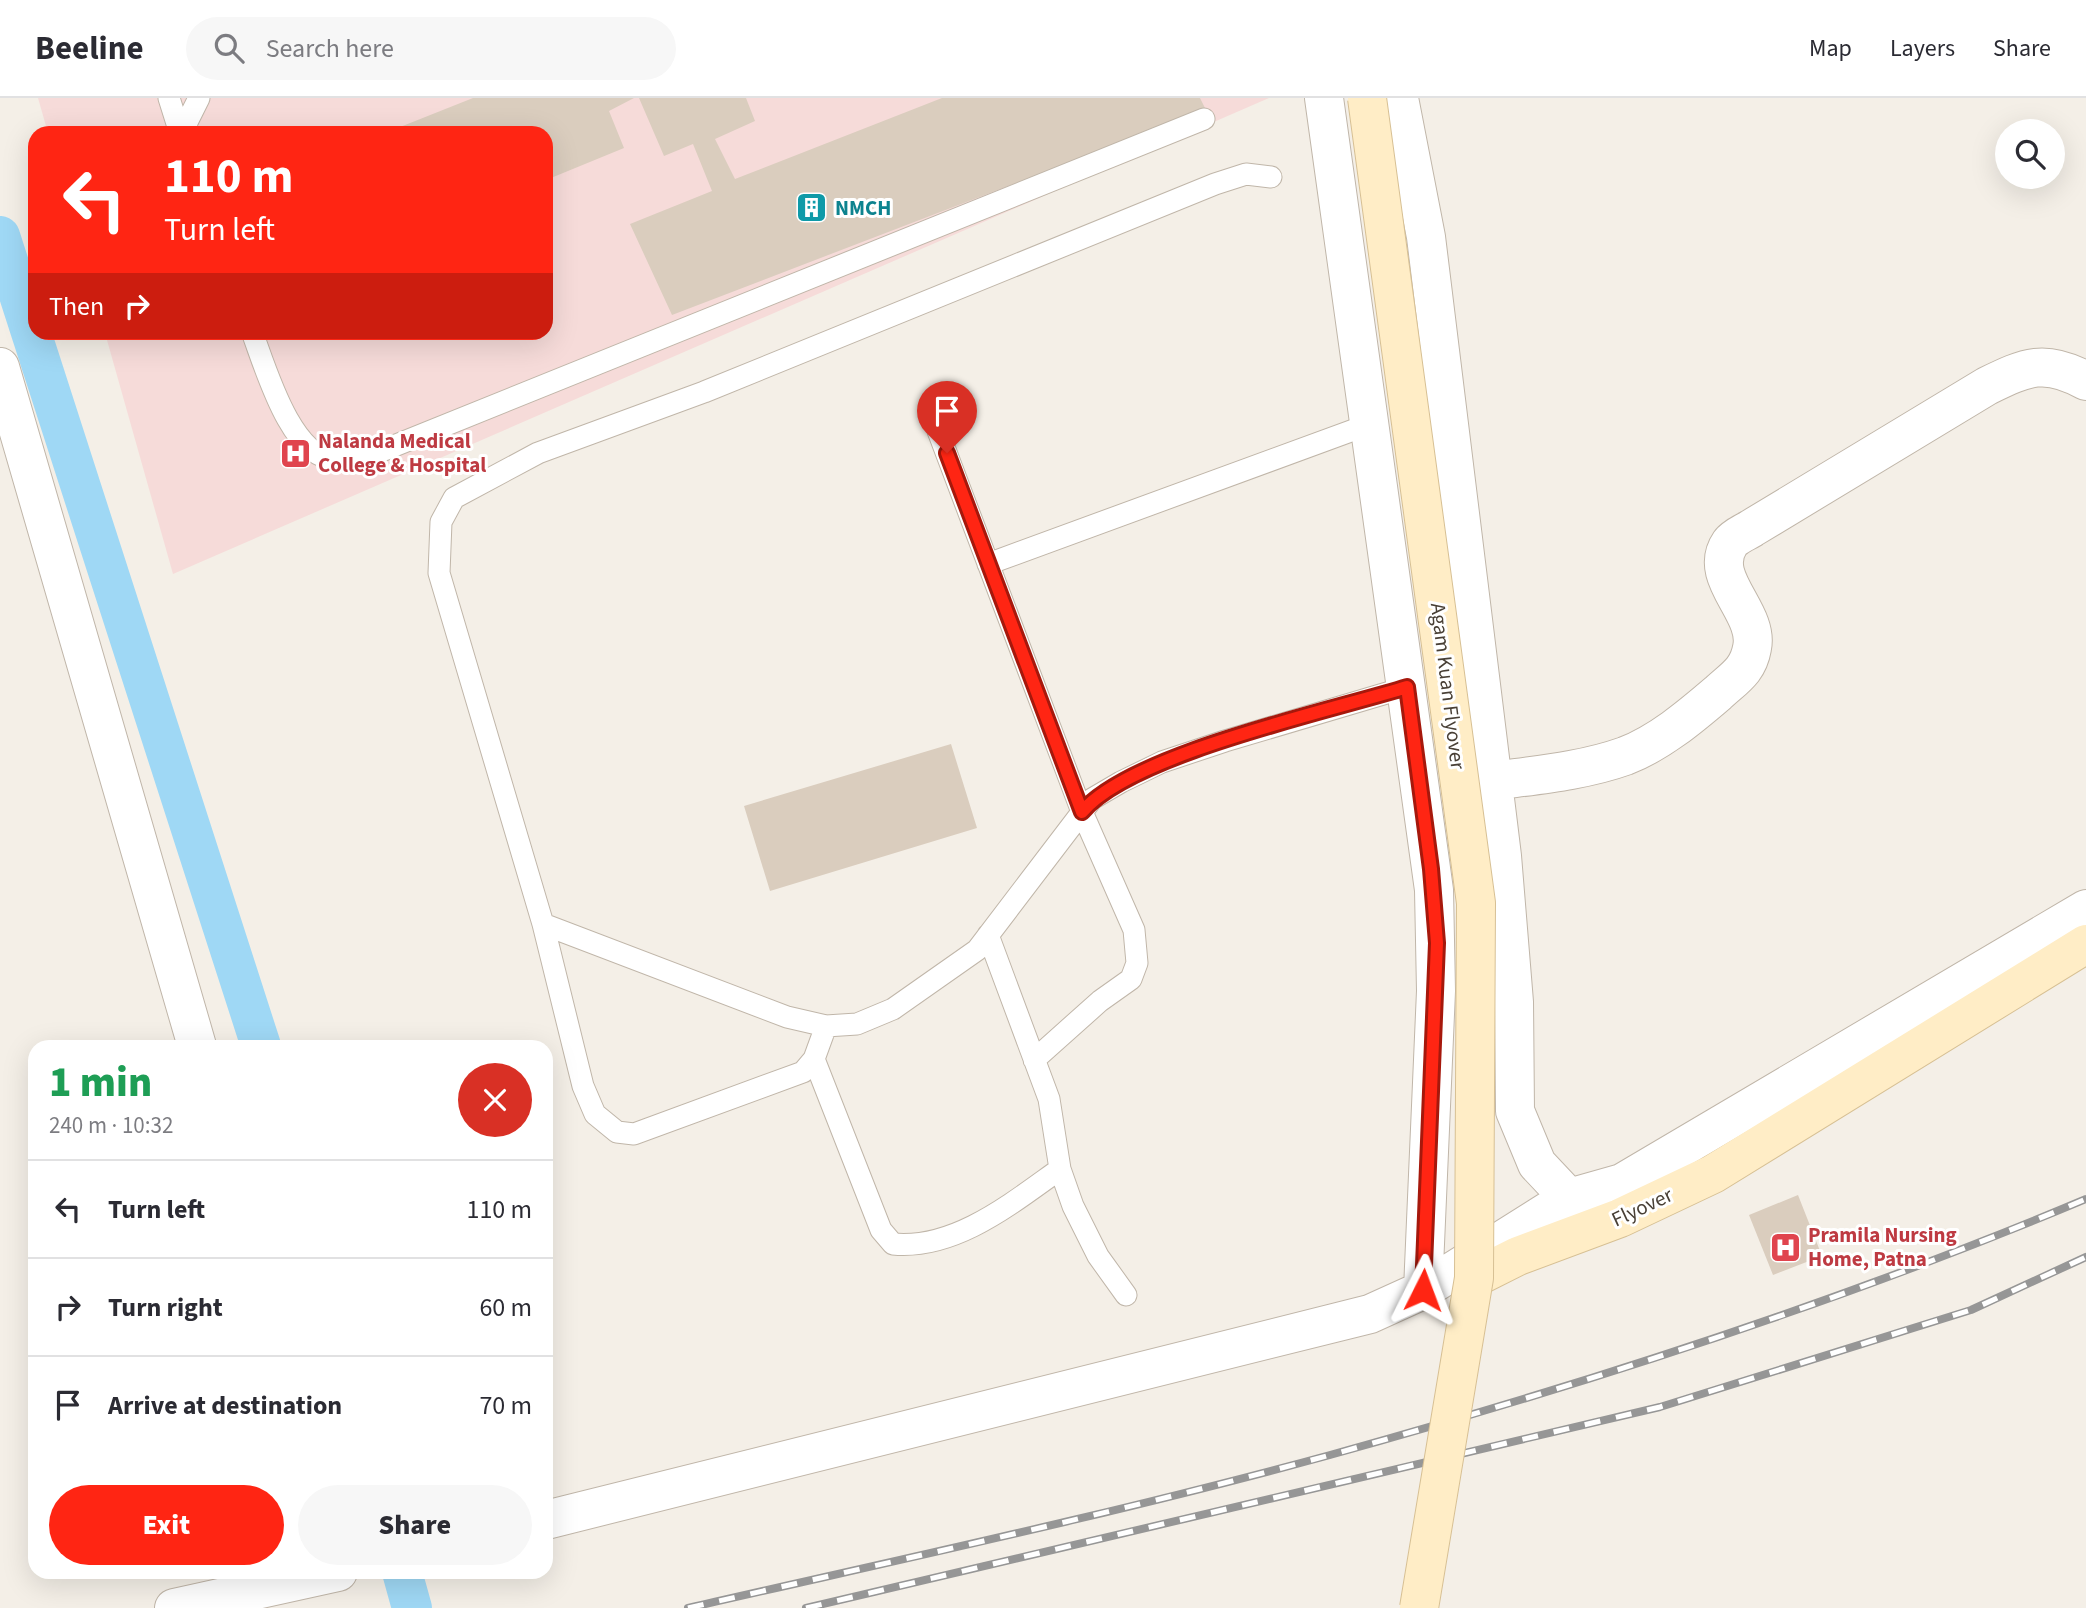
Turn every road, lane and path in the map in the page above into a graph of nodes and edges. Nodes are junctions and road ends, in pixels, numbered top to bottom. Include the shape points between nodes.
1 (169, 98) edge
2 (199, 98) edge
3 (1324, 98) edge
4 (1367, 98) edge
5 (1399, 98) edge
6 (1205, 119) dead end
7 (178, 126) edge
8 (187, 126) edge
9 (1270, 177) dead end
10 (255, 340) edge
11 (0, 367) edge
12 (2086, 381) edge
13 (1370, 424) junction
14 (938, 431) dead end
15 (988, 564) junction
16 (1407, 687) junction
17 (1493, 781) junction
18 (1082, 812) junction
19 (2086, 909) edge
20 (542, 924) junction
21 (988, 935) junction
22 (2086, 944) edge
23 (826, 1026) junction
24 (195, 1040) edge
25 (814, 1059) junction
26 (1034, 1060) junction
27 (1060, 1169) junction
28 (1569, 1198) junction
29 (1474, 1278) junction
30 (1423, 1290) junction
31 (1126, 1295) dead end
32 (553, 1518) edge
33 (306, 1579) edge
34 (174, 1608) edge
35 (1419, 1608) edge

1 - 7 lane
2 - 8 lane
3 - 13 street
4 - 29 street, Agam Kuan Flyover, bridge via 1476,903
5 - 17 street via 1426,237
6 - 10 lane via 384,450 333,459 305,447 282,409
9 - 20 lane via 1246,174 1215,184 704,392 538,453 454,498 440,522 439,573
11 - 24 street
12 - 17 street via 2045,365 2018,371 1752,528 1730,543 1725,560 1726,577 1749,615 1753,646 1744,673 1664,734 1626,755 1578,768
13 - 15 lane
13 - 16 street
14 - 15 lane
15 - 18 lane
16 - 18 lane via 1162,762 1102,793
16 - 30 street via 1437,943
17 - 28 street via 1514,1002 1515,1111 1537,1164
18 - 21 lane
18 - 26 lane via 1134,930 1137,963 1131,979
19 - 28 street via 1622,1183
20 - 23 lane via 754,1006
20 - 25 lane via 583,1087 595,1114 617,1132 634,1134 771,1084 803,1072
21 - 23 lane via 977,950 893,1009 858,1024
21 - 26 lane
22 - 29 street, Flyover via 1713,1174
23 - 25 lane
25 - 27 lane via 881,1230 893,1244 915,1246 952,1235 999,1212
26 - 27 lane via 1049,1099
27 - 31 lane via 1097,1256
28 - 30 street
29 - 35 street, bridge
30 - 32 street via 1370,1314
33 - 34 street

